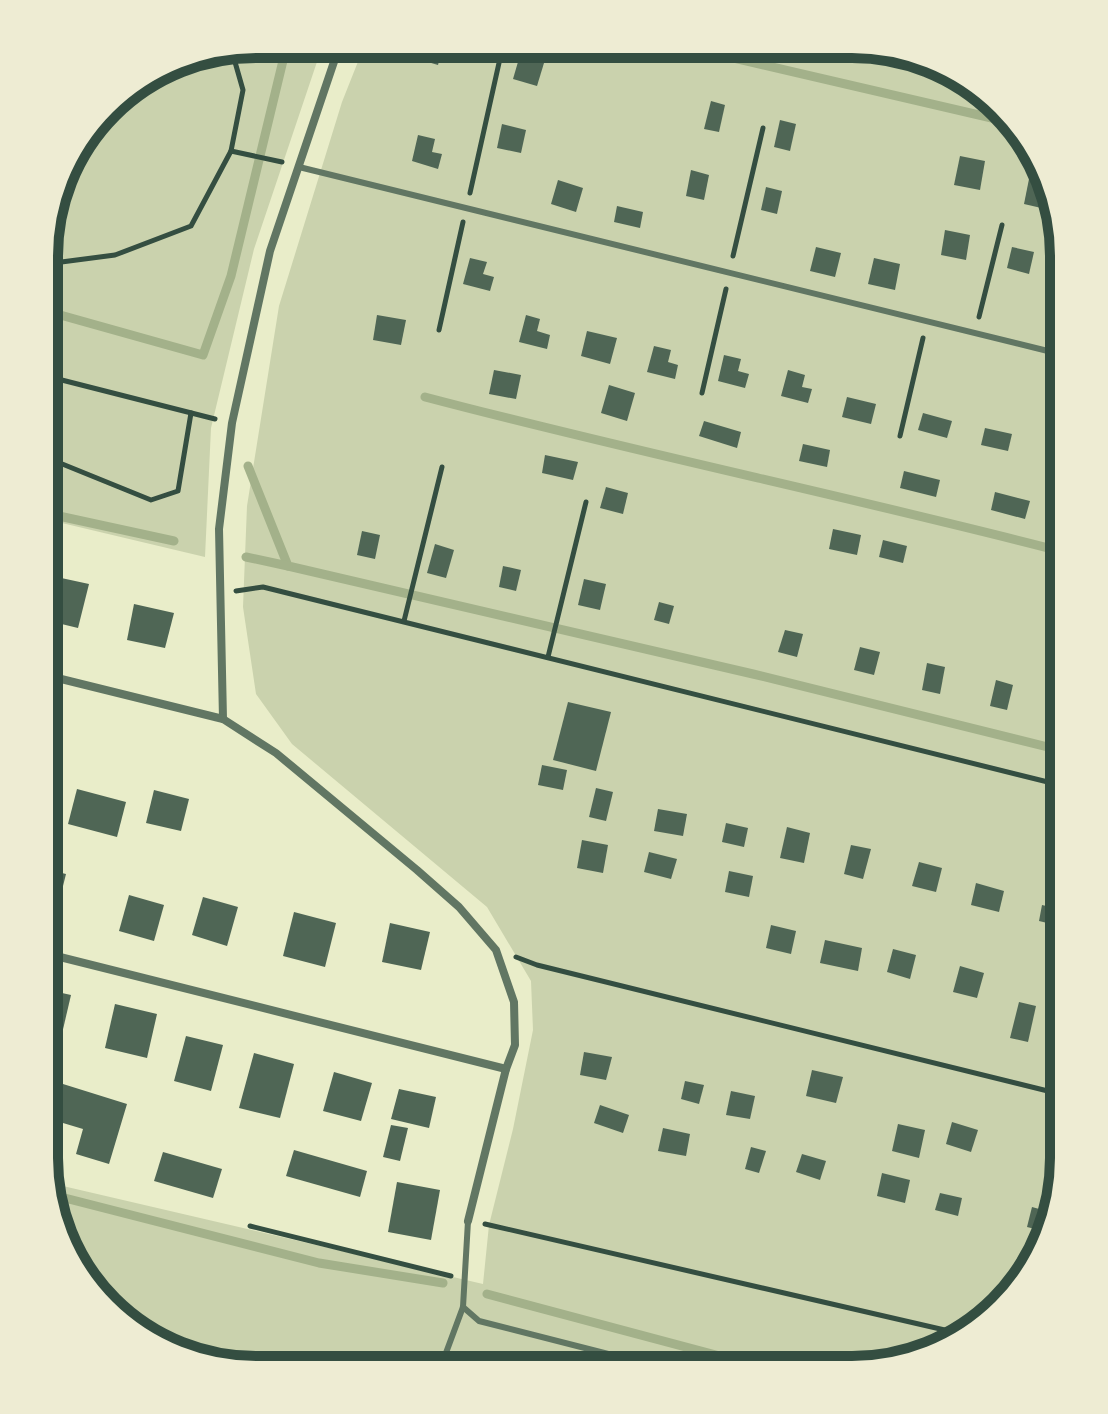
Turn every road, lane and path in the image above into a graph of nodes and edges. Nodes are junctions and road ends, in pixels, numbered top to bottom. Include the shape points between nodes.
1 (335, 58) edge
2 (500, 58) edge
3 (234, 59) edge
4 (231, 151) junction
5 (280, 161) dead end
6 (299, 167) junction
7 (466, 208) junction
8 (1002, 225) dead end
9 (58, 262) edge
10 (927, 321) junction
11 (439, 330) dead end
12 (975, 333) junction
13 (1050, 352) edge
14 (58, 379) edge
15 (191, 413) junction
16 (232, 423) junction
17 (900, 436) dead end
18 (58, 462) edge
19 (442, 467) dead end
20 (586, 502) dead end
21 (220, 594) junction
22 (404, 621) junction
23 (548, 657) junction
24 (58, 678) edge
25 (223, 719) junction
26 (1050, 782) edge
27 (496, 950) junction
28 (58, 957) edge
29 (506, 1069) junction
30 (1050, 1092) edge
31 (468, 1221) junction
32 (250, 1226) dead end
33 (465, 1279) junction
34 (463, 1307) junction
35 (948, 1331) edge
36 (445, 1356) edge
37 (616, 1356) edge

1 - 6 street
2 - 7 path
3 - 4 path via 243,90
4 - 5 path
4 - 9 path via 191,226 115,255
6 - 7 lane
6 - 16 street via 270,251
7 - 10 lane
7 - 11 path
8 - 12 path
10 - 12 lane
10 - 17 path
12 - 13 lane
14 - 15 path
15 - 16 path
15 - 18 path via 178,491 151,500
16 - 21 street via 219,529
19 - 22 path
20 - 23 path
21 - 22 path via 263,587
21 - 25 street
22 - 23 path
23 - 26 path
24 - 25 street
25 - 27 street via 276,753 417,870
27 - 29 street via 514,1002 515,1045
27 - 30 path via 537,965
28 - 29 street
29 - 31 street
31 - 33 lane
31 - 35 path
32 - 33 path
33 - 34 lane
34 - 36 lane
34 - 37 lane via 479,1321

